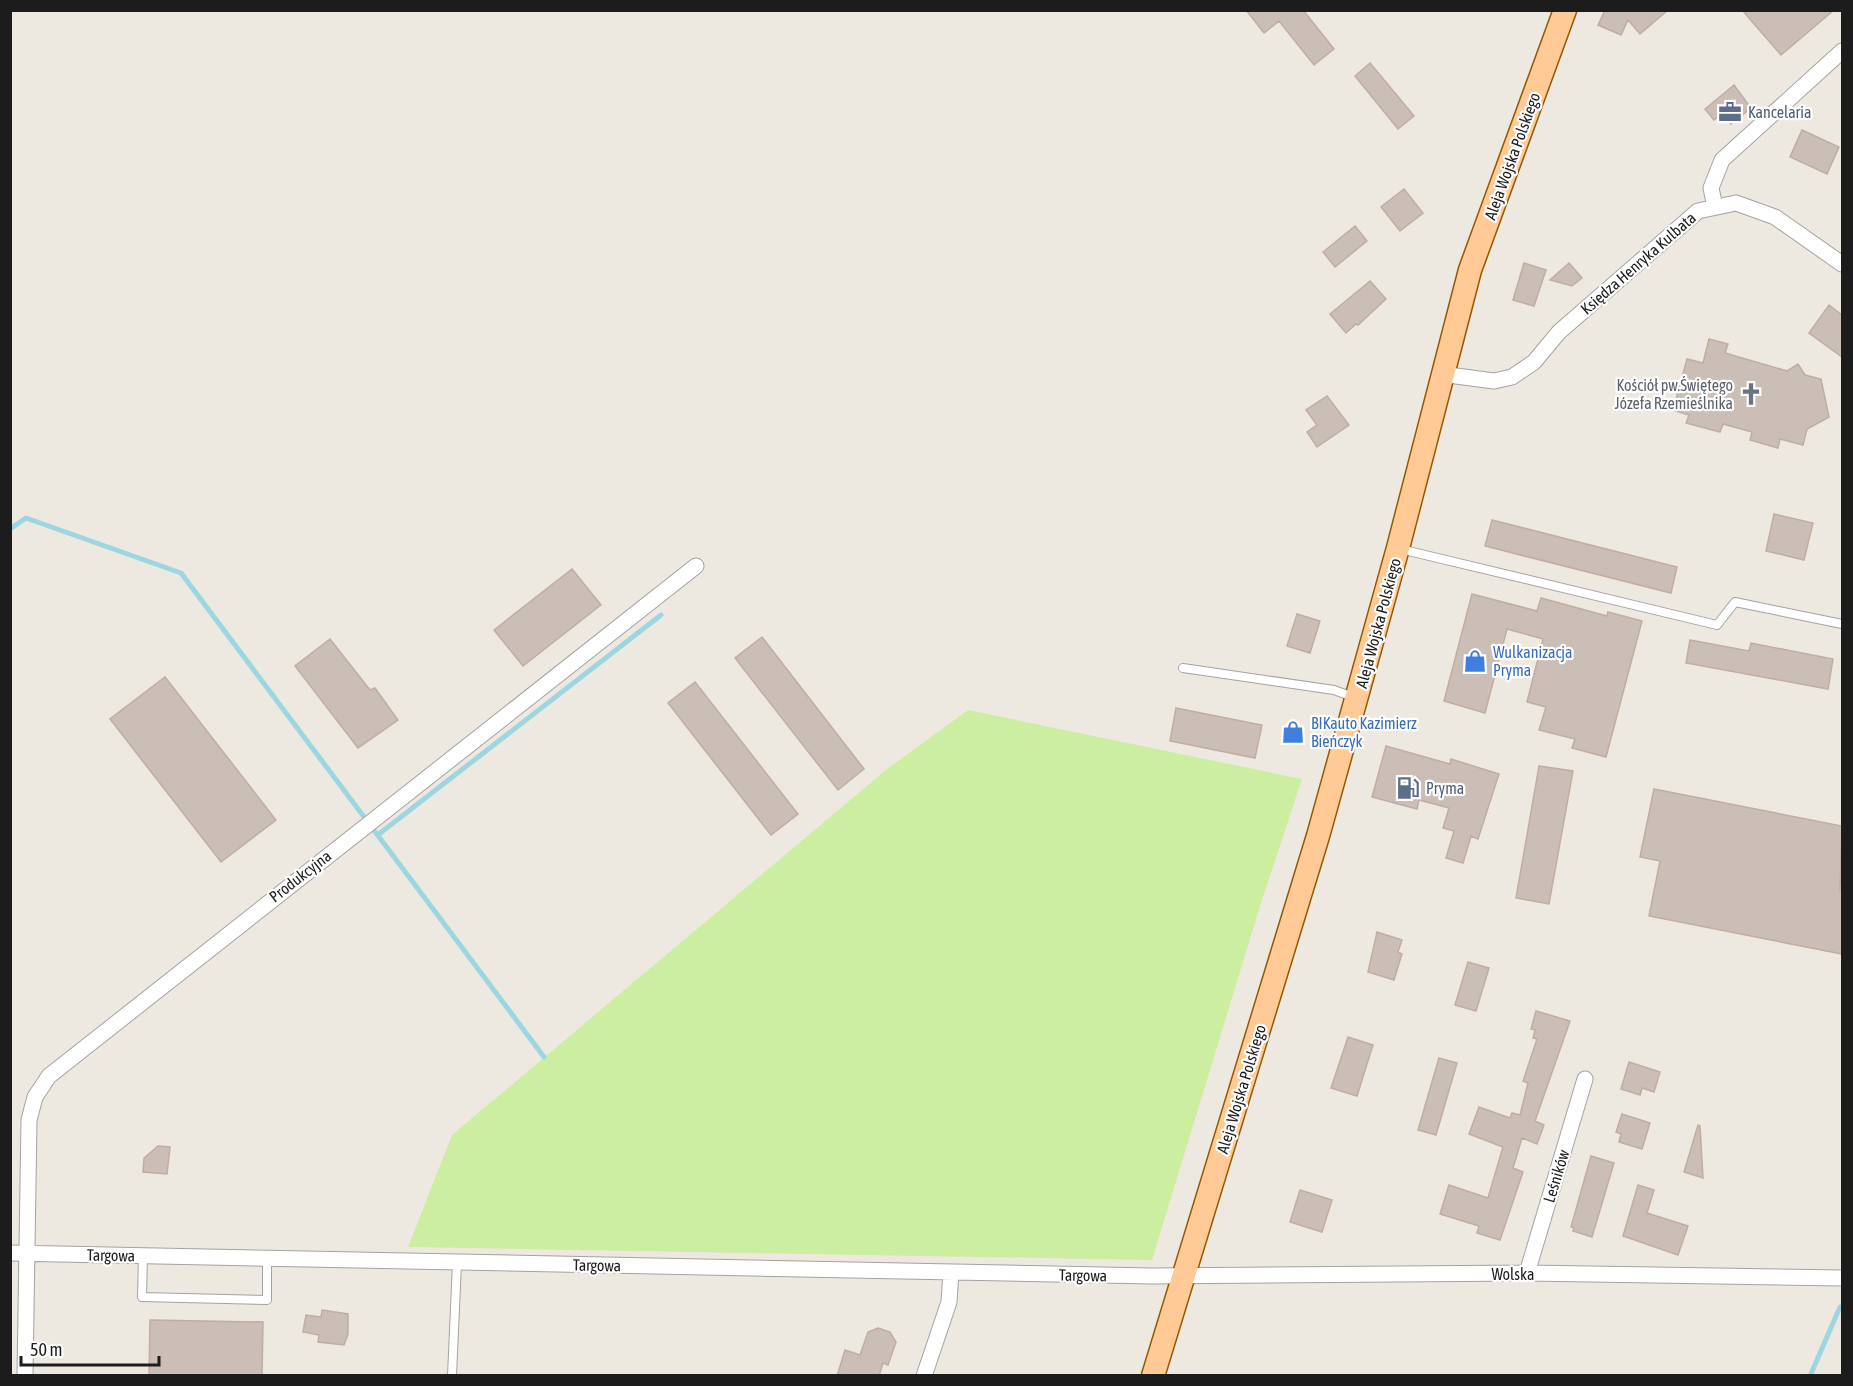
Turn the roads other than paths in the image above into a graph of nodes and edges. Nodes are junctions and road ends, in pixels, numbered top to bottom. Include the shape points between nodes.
1 (1565, 10) edge
2 (1842, 51) edge
3 (1715, 207) junction
4 (1842, 264) edge
5 (1441, 374) junction
6 (1398, 548) junction
7 (696, 566) dead end
8 (1842, 624) edge
9 (1183, 668) dead end
10 (1357, 698) junction
11 (1585, 1079) dead end
12 (10, 1253) edge
13 (28, 1254) junction
14 (143, 1256) junction
15 (267, 1259) junction
16 (457, 1263) junction
17 (951, 1272) junction
18 (1527, 1273) junction
19 (1184, 1276) junction
20 (1842, 1278) edge
21 (25, 1376) edge
22 (452, 1376) edge
23 (924, 1376) edge
24 (1153, 1376) edge

1 - 5 main road, Aleja Wojska Polskiego via 1470,270
2 - 3 street via 1722,160 1711,188
3 - 4 street, Księdza Henryka Kulbata via 1736,203 1775,217
3 - 5 street, Księdza Henryka Kulbata via 1698,211 1559,332 1534,362 1512,377 1494,381
5 - 6 main road, Aleja Wojska Polskiego
6 - 8 lane via 1717,625 1735,602
6 - 10 main road, Aleja Wojska Polskiego
7 - 13 street, Produkcyjna via 49,1076 35,1097 29,1120
9 - 10 lane via 1334,690
10 - 19 main road, Aleja Wojska Polskiego
11 - 18 street, Leśników
12 - 13 street, Targowa
13 - 14 street, Targowa
13 - 21 street, Produkcyjna
14 - 15 street, Targowa
14 - 15 lane via 142,1297 153,1298 267,1300
15 - 16 street, Targowa
16 - 17 street, Targowa
16 - 22 lane
17 - 19 street, Targowa
17 - 23 street via 949,1302
18 - 19 street, Wolska
18 - 20 street, Wolska
19 - 24 main road, Aleja Wojska Polskiego

